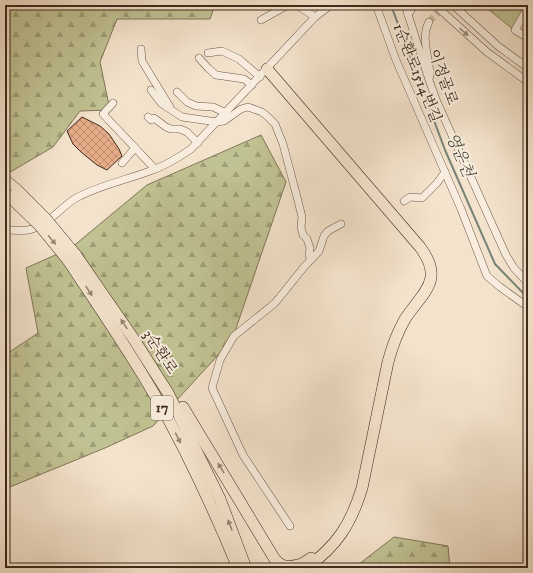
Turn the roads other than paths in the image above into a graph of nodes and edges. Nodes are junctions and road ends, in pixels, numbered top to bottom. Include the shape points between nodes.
1 (331, 5) edge
2 (376, 5) edge
3 (405, 5) edge
4 (414, 5) edge
5 (435, 5) edge
6 (453, 5) edge
7 (528, 7) edge
8 (408, 15) junction
9 (315, 17) junction
10 (261, 20) dead end
11 (430, 22) tunnel mouth
12 (528, 38) edge
13 (141, 49) dead end
14 (208, 53) dead end
15 (199, 58) dead end
16 (528, 68) edge
17 (263, 73) junction
18 (528, 82) edge
19 (430, 83) junction
20 (252, 85) junction
21 (150, 90) dead end
22 (176, 92) dead end
23 (113, 103) dead end
24 (174, 112) junction
25 (226, 113) junction
26 (148, 116) dead end
27 (217, 122) junction
28 (198, 143) junction
29 (135, 148) junction
30 (122, 163) dead end
31 (154, 170) junction
32 (445, 172) junction
33 (5, 180) edge
34 (5, 192) edge
35 (404, 201) dead end
36 (341, 224) dead end
37 (5, 229) edge
38 (71, 256) junction
39 (311, 260) junction
40 (528, 283) edge
41 (528, 307) edge
42 (138, 345) junction
43 (290, 526) dead end
44 (243, 566) edge
45 (304, 567) edge

1 - 9 street
2 - 32 street, 1순환로1514번길 via 396,60
3 - 8 street, 이정골로
4 - 8 street
5 -> 18 street via 487,52
6 - 16 street via 498,46
7 - 12 street via 515,30
8 - 19 street, 이정골로
9 - 10 street via 298,6 288,5
9 - 17 street
11 - 19 street via 425,35
13 - 24 street via 142,61
14 - 17 street via 222,51
15 - 20 street via 216,75 244,79
17 - 20 street
17 - 45 highway via 420,247 432,270 427,290 404,321 392,346 356,508 348,524 326,552
19 - 40 street, 이정골로 via 506,255
20 - 25 street
21 - 24 street via 162,104
22 - 25 street via 196,106 213,107
23 - 29 street via 103,114
24 - 27 street via 182,117
25 - 27 street
26 - 28 street via 151,120 154,118 171,129 187,132
27 - 28 street
27 - 39 street via 224,121 248,107 262,112 274,124 283,144 298,197 301,227 310,248
28 - 31 street
29 - 30 street
29 - 31 street
31 - 37 street via 78,197 37,227 25,231
32 - 35 street via 422,198 410,197
32 - 41 street, 1순환로1514번길 via 487,276
33 - 38 highway, 3순환로 / 17, bridge via 46,219
34 -> 38 highway, 3순환로 / 17, bridge
36 - 39 street via 328,231 319,251
42 -> 38 highway, 3순환로 / 17
38 -> 44 highway, 3순환로 / 17 via 162,408
39 - 43 street via 275,303 234,336 220,360 212,388 243,455
44 -> 42 highway, 3순환로 / 17 via 220,499 183,421
45 -> 42 highway via 284,567 274,558 180,402

